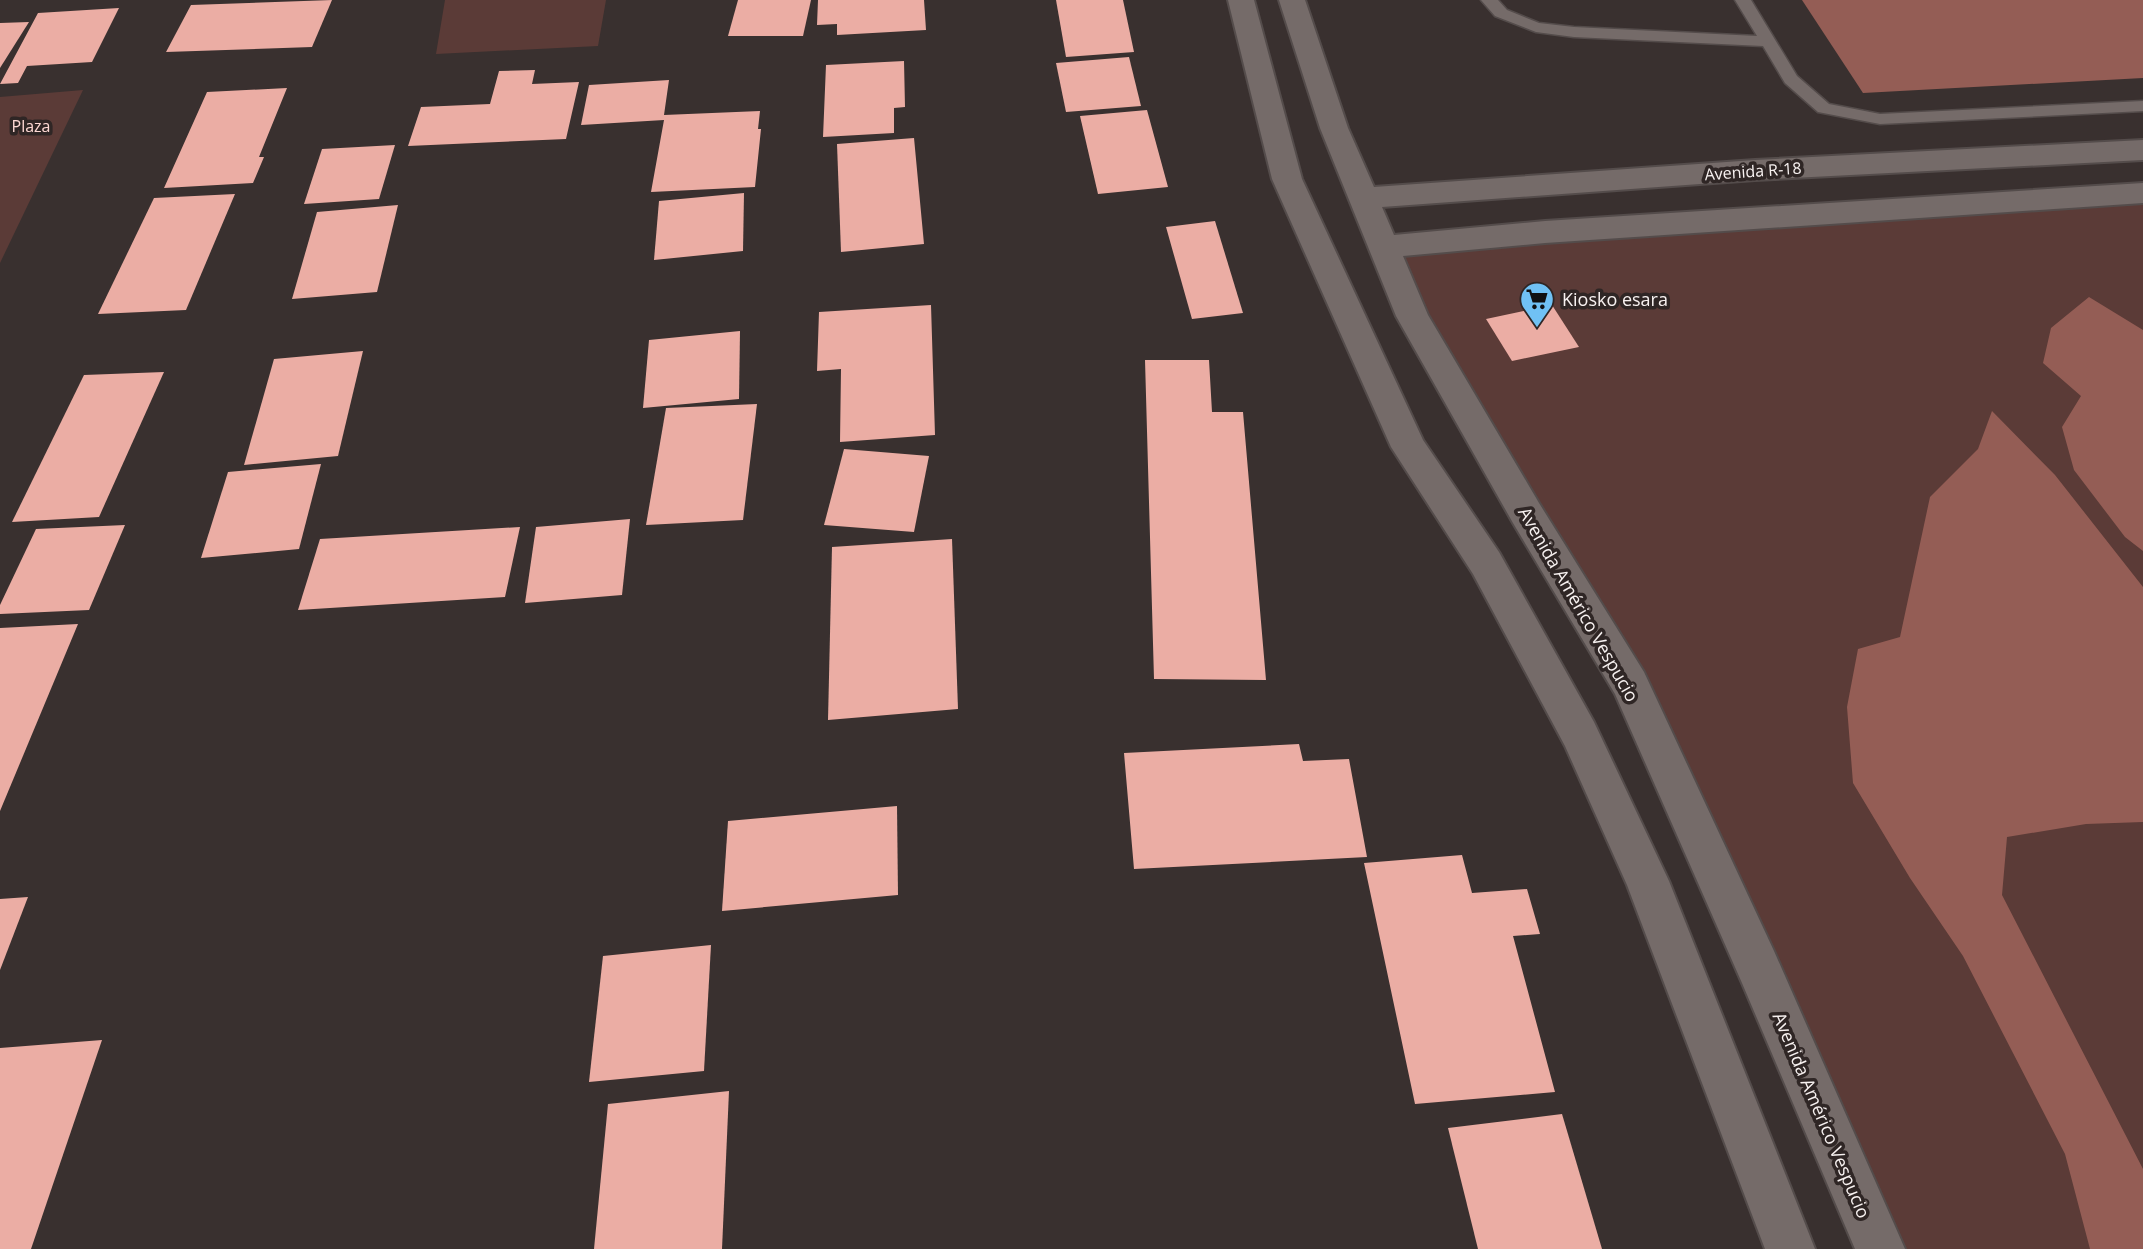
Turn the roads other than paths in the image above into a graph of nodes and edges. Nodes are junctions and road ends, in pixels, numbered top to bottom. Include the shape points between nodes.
1 (1241, 0) edge
2 (1292, 0) edge
3 (1489, 0) edge
4 (1744, 0) edge
5 (1768, 41) junction
6 (2143, 106) edge
7 (2143, 150) edge
8 (2143, 193) edge
9 (1363, 198) junction
10 (1383, 247) junction
11 (1790, 1249) edge
12 (1880, 1249) edge

1 - 11 street via 1287,179 1409,447 1486,563 1580,735 1647,881
2 - 9 street, Avenida Américo Vespucio via 1334,128
3 - 5 lane via 1501,13 1536,27
4 - 5 lane
5 - 6 lane via 1791,79 1824,108 1880,118
7 - 9 street, Avenida R-18 via 1755,170
8 - 10 street
9 - 10 street, Avenida Américo Vespucio
10 - 12 street, Avenida Américo Vespucio via 1412,316 1630,684

